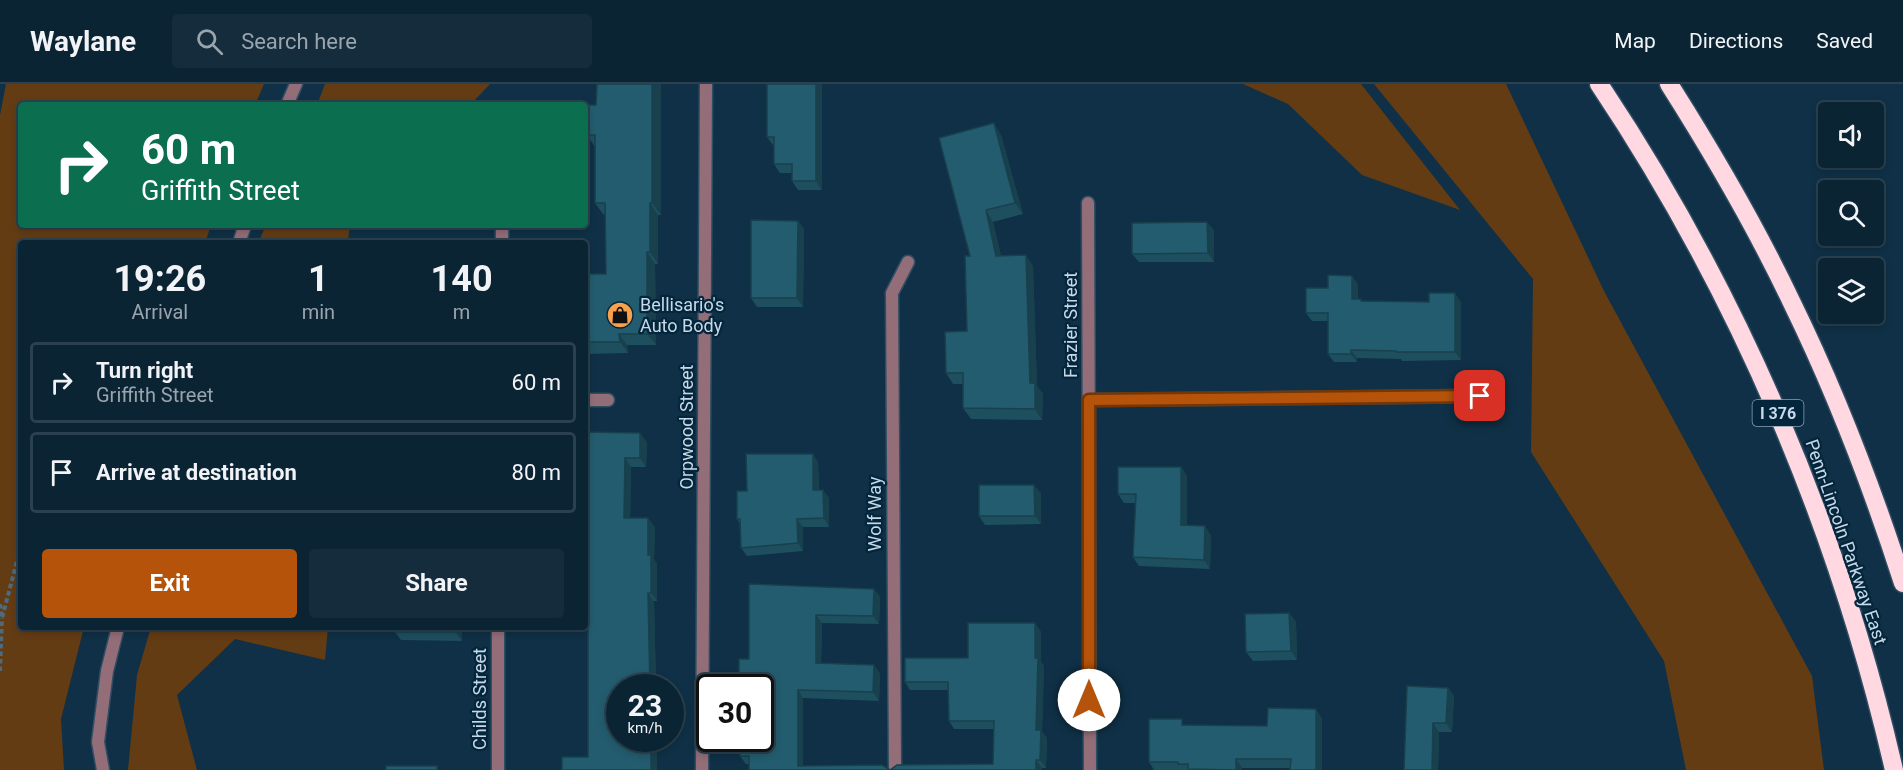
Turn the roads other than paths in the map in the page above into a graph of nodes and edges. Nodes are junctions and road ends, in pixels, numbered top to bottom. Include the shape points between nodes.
1 (296, 84) edge
2 (706, 84) edge
3 (1599, 84) edge
4 (1669, 84) edge
5 (287, 102) edge
6 (1088, 203) dead end
7 (908, 262) dead end
8 (1480, 396) dead end
9 (588, 400) edge
10 (608, 400) dead end
11 (1089, 400) junction
12 (1903, 583) edge
13 (117, 630) edge
14 (498, 630) edge
15 (103, 770) edge
16 (498, 770) edge
17 (702, 770) edge
18 (895, 770) edge
19 (1089, 770) edge
20 (1893, 770) edge

1 - 5 street
2 - 17 street, Orpwood Street
3 - 20 highway, Penn-Lincoln Parkway East / I 376 via 1671,200 1739,328 1774,404 1838,572 1882,719
4 - 12 highway via 1712,152 1792,302 1856,450
6 - 11 street, Frazier Street
7 - 18 street, Wolf Way via 892,293
8 - 11 street
9 - 10 street
11 - 19 street, Frazier Street
13 - 15 street via 98,742
14 - 16 street, Childs Street

